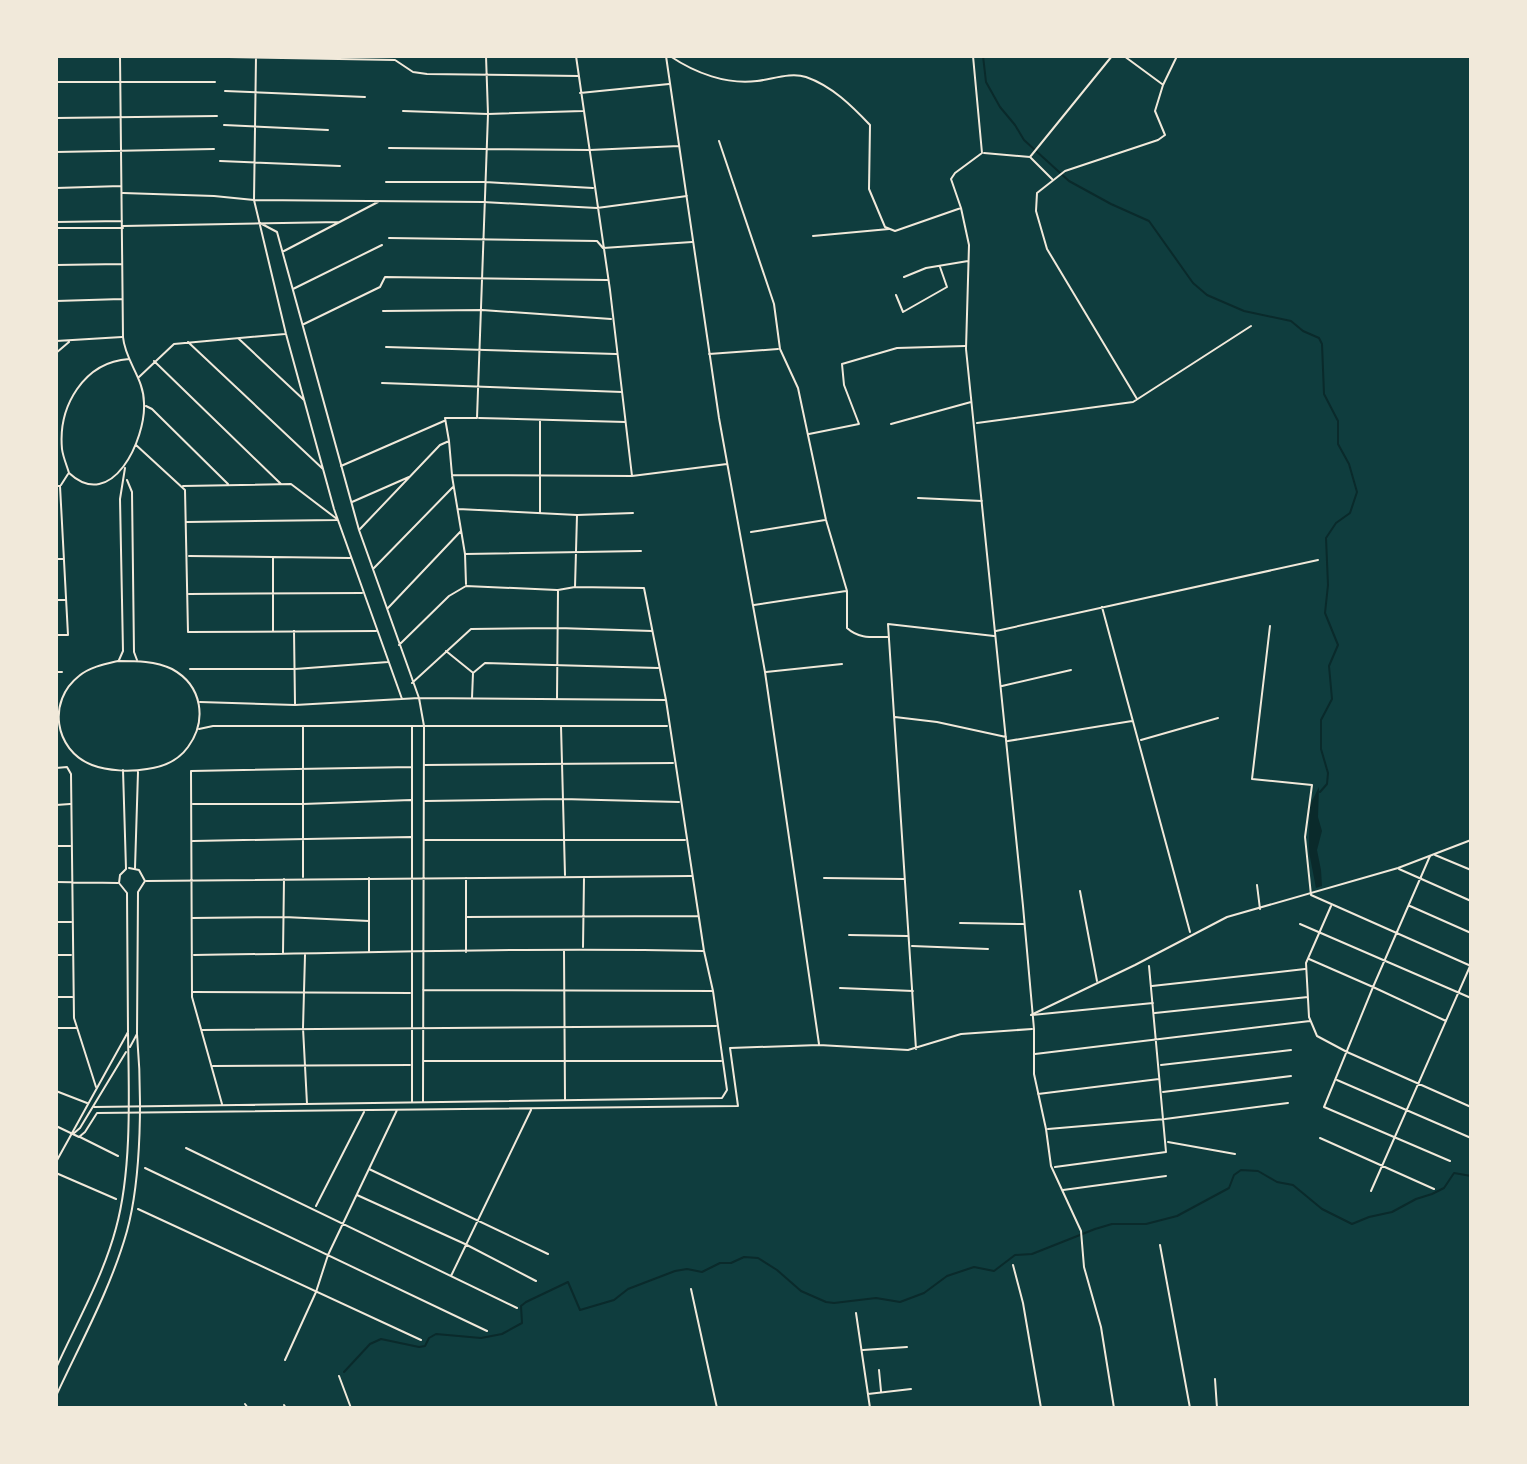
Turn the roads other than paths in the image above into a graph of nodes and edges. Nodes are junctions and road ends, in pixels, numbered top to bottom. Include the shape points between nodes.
1 (120, 56) edge
2 (256, 56) edge
3 (486, 56) edge
4 (576, 56) edge
5 (668, 56) edge
6 (973, 56) edge
7 (1112, 56) edge
8 (1124, 56) edge
9 (1177, 56) edge
10 (228, 57) edge
11 (394, 58) edge
12 (486, 74) junction
13 (578, 76) junction
14 (120, 81) junction
15 (56, 82) edge
16 (215, 82) dead end
17 (670, 84) junction
18 (1163, 85) junction
19 (225, 91) dead end
20 (255, 92) junction
21 (580, 93) junction
22 (365, 97) dead end
23 (403, 111) dead end
24 (584, 111) junction
25 (488, 114) junction
26 (217, 116) dead end
27 (120, 117) junction
28 (56, 118) edge
29 (224, 125) dead end
30 (255, 127) junction
31 (328, 130) dead end
32 (719, 141) dead end
33 (680, 146) junction
34 (389, 148) dead end
35 (214, 149) dead end
36 (486, 149) junction
37 (122, 150) junction
38 (590, 150) junction
39 (56, 152) edge
40 (982, 153) junction
41 (1030, 157) junction
42 (220, 161) dead end
43 (256, 163) junction
44 (340, 166) dead end
45 (1053, 180) junction
46 (386, 182) dead end
47 (485, 182) junction
48 (123, 186) junction
49 (56, 188) edge
50 (594, 188) junction
51 (123, 193) junction
52 (688, 196) junction
53 (254, 200) junction
54 (379, 202) junction
55 (483, 202) junction
56 (597, 208) junction
57 (961, 208) junction
58 (56, 222) edge
59 (340, 222) junction
60 (260, 223) junction
61 (123, 225) junction
62 (56, 228) edge
63 (890, 229) junction
64 (813, 236) dead end
65 (389, 238) dead end
66 (483, 238) junction
67 (693, 242) junction
68 (382, 245) dead end
69 (603, 248) junction
70 (282, 252) junction
71 (969, 261) junction
72 (123, 264) junction
73 (56, 265) edge
74 (940, 267) junction
75 (481, 277) junction
76 (904, 277) dead end
77 (608, 280) junction
78 (292, 289) junction
79 (896, 295) dead end
80 (123, 299) junction
81 (56, 301) edge
82 (482, 310) junction
83 (383, 311) dead end
84 (613, 319) junction
85 (302, 325) junction
86 (1251, 326) dead end
87 (286, 334) junction
88 (123, 337) junction
89 (239, 338) junction
90 (56, 341) edge
91 (70, 341) junction
92 (188, 342) junction
93 (966, 345) junction
94 (386, 347) dead end
95 (480, 348) junction
96 (780, 349) junction
97 (56, 353) edge
98 (618, 354) junction
99 (709, 354) junction
100 (129, 359) junction
101 (154, 361) junction
102 (139, 377) junction
103 (382, 383) dead end
104 (478, 387) junction
105 (623, 392) junction
106 (1137, 399) junction
107 (305, 401) junction
108 (973, 401) junction
109 (144, 405) junction
110 (477, 418) junction
111 (445, 420) junction
112 (540, 420) junction
113 (626, 422) junction
114 (975, 423) junction
115 (891, 424) dead end
116 (809, 434) junction
117 (449, 441) junction
118 (136, 445) junction
119 (62, 448) junction
120 (56, 449) edge
121 (728, 464) junction
122 (341, 466) junction
123 (125, 467) junction
124 (324, 470) junction
125 (69, 473) junction
126 (452, 475) junction
127 (632, 476) junction
128 (125, 477) junction
129 (410, 477) junction
130 (538, 477) junction
131 (281, 484) junction
132 (229, 485) junction
133 (58, 486) edge
134 (181, 486) junction
135 (453, 487) junction
136 (918, 498) dead end
137 (351, 502) junction
138 (983, 502) junction
139 (458, 509) junction
140 (540, 513) junction
141 (633, 513) dead end
142 (577, 515) junction
143 (338, 520) junction
144 (826, 520) junction
145 (186, 522) junction
146 (56, 525) edge
147 (62, 526) junction
148 (359, 530) junction
149 (461, 530) junction
150 (751, 532) dead end
151 (641, 551) dead end
152 (575, 552) junction
153 (465, 554) junction
154 (187, 556) junction
155 (273, 557) junction
156 (352, 558) junction
157 (56, 559) edge
158 (64, 559) junction
159 (1318, 560) dead end
160 (373, 569) junction
161 (466, 586) junction
162 (575, 587) junction
163 (558, 590) junction
164 (847, 591) junction
165 (272, 593) junction
166 (364, 593) junction
167 (188, 594) junction
168 (56, 600) edge
169 (66, 600) junction
170 (754, 605) junction
171 (1102, 607) junction
172 (387, 610) junction
173 (1270, 626) dead end
174 (558, 628) junction
175 (294, 631) junction
176 (377, 631) junction
177 (654, 631) junction
178 (995, 631) junction
179 (273, 632) junction
180 (56, 635) edge
181 (995, 636) junction
182 (888, 637) junction
183 (399, 645) junction
184 (446, 651) junction
185 (118, 661) junction
186 (137, 661) junction
187 (389, 662) junction
188 (557, 664) junction
189 (842, 664) dead end
190 (659, 668) junction
191 (190, 669) dead end
192 (295, 669) junction
193 (1071, 670) dead end
194 (56, 672) edge
195 (62, 672) dead end
196 (765, 672) junction
197 (473, 673) junction
198 (412, 683) junction
199 (1001, 687) junction
200 (419, 698) junction
201 (472, 698) junction
202 (557, 698) junction
203 (402, 699) junction
204 (666, 700) junction
205 (200, 702) junction
206 (295, 705) junction
207 (57, 707) edge
208 (893, 717) junction
209 (1218, 718) dead end
210 (1134, 721) junction
211 (303, 726) junction
212 (412, 726) junction
213 (424, 726) junction
214 (561, 726) junction
215 (668, 726) junction
216 (199, 729) junction
217 (58, 731) edge
218 (1006, 737) junction
219 (1140, 740) junction
220 (1007, 742) junction
221 (674, 762) junction
222 (562, 764) junction
223 (424, 765) junction
224 (412, 767) junction
225 (56, 768) edge
226 (303, 768) junction
227 (123, 770) junction
228 (138, 771) junction
229 (562, 799) junction
230 (412, 800) junction
231 (424, 801) junction
232 (680, 802) junction
233 (72, 804) junction
234 (191, 804) junction
235 (303, 804) junction
236 (56, 805) edge
237 (412, 837) junction
238 (564, 838) junction
239 (303, 840) junction
240 (424, 840) junction
241 (686, 840) junction
242 (1471, 840) edge
243 (192, 841) junction
244 (56, 846) edge
245 (71, 846) junction
246 (1432, 856) junction
247 (135, 868) junction
248 (1398, 868) junction
249 (126, 869) junction
250 (1471, 870) edge
251 (692, 876) junction
252 (369, 877) junction
253 (412, 877) junction
254 (424, 877) junction
255 (466, 877) junction
256 (565, 877) junction
257 (584, 877) junction
258 (303, 878) junction
259 (824, 878) dead end
260 (1420, 878) junction
261 (284, 879) junction
262 (905, 879) junction
263 (192, 880) junction
264 (145, 881) junction
265 (56, 882) edge
266 (72, 882) junction
267 (119, 883) junction
268 (1257, 885) dead end
269 (1080, 891) dead end
270 (138, 892) junction
271 (127, 893) junction
272 (1311, 895) junction
273 (1471, 901) edge
274 (1408, 905) junction
275 (1331, 906) junction
276 (1260, 909) junction
277 (582, 916) junction
278 (699, 916) junction
279 (284, 917) junction
280 (466, 917) junction
281 (192, 918) junction
282 (369, 921) junction
283 (56, 922) edge
284 (72, 922) junction
285 (960, 923) dead end
286 (1024, 924) junction
287 (1300, 924) dead end
288 (1190, 932) dead end
289 (1320, 933) junction
290 (1471, 933) edge
291 (1396, 934) junction
292 (849, 935) dead end
293 (910, 936) junction
294 (910, 946) junction
295 (583, 948) junction
296 (564, 949) junction
297 (988, 949) dead end
298 (704, 951) junction
299 (369, 953) junction
300 (412, 953) junction
301 (424, 953) junction
302 (466, 953) junction
303 (283, 954) junction
304 (305, 954) junction
305 (56, 955) edge
306 (72, 955) junction
307 (192, 955) junction
308 (1308, 959) junction
309 (1384, 960) junction
310 (1471, 965) edge
311 (1149, 966) dead end
312 (1306, 969) junction
313 (1097, 982) junction
314 (1151, 986) junction
315 (1373, 987) junction
316 (840, 988) dead end
317 (565, 989) junction
318 (423, 990) junction
319 (713, 991) junction
320 (914, 991) junction
321 (192, 992) junction
322 (1458, 992) junction
323 (305, 993) junction
324 (412, 993) junction
325 (56, 997) edge
326 (73, 997) junction
327 (1309, 997) junction
328 (1471, 998) edge
329 (1153, 1003) junction
330 (1154, 1013) junction
331 (1031, 1015) junction
332 (1310, 1021) junction
333 (1446, 1021) junction
334 (717, 1026) junction
335 (412, 1027) junction
336 (563, 1027) junction
337 (56, 1028) edge
338 (77, 1028) junction
339 (303, 1028) junction
340 (423, 1028) junction
341 (1034, 1029) junction
342 (201, 1030) junction
343 (128, 1032) junction
344 (137, 1034) junction
345 (1157, 1041) junction
346 (819, 1045) junction
347 (128, 1049) junction
348 (916, 1049) junction
349 (1291, 1050) dead end
350 (1347, 1052) junction
351 (1034, 1054) junction
352 (423, 1061) junction
353 (564, 1061) junction
354 (723, 1062) junction
355 (412, 1065) junction
356 (1159, 1065) junction
357 (211, 1066) junction
358 (306, 1066) junction
359 (1291, 1076) dead end
360 (1161, 1079) junction
361 (1336, 1080) junction
362 (1419, 1082) junction
363 (96, 1087) junction
364 (56, 1091) edge
365 (1162, 1092) junction
366 (1037, 1094) junction
367 (565, 1100) junction
368 (412, 1102) junction
369 (423, 1102) junction
370 (87, 1103) junction
371 (1288, 1103) dead end
372 (307, 1104) junction
373 (222, 1105) junction
374 (93, 1107) junction
375 (127, 1107) junction
376 (138, 1107) junction
377 (1471, 1107) edge
378 (531, 1109) junction
379 (397, 1110) junction
380 (1406, 1110) junction
381 (364, 1111) junction
382 (127, 1113) junction
383 (138, 1113) junction
384 (1165, 1119) junction
385 (56, 1126) edge
386 (1046, 1129) junction
387 (73, 1134) junction
388 (79, 1137) junction
389 (1395, 1137) junction
390 (1320, 1138) dead end
391 (1471, 1138) edge
392 (1167, 1142) junction
393 (186, 1148) dead end
394 (1235, 1154) dead end
395 (118, 1156) dead end
396 (1450, 1161) dead end
397 (56, 1162) edge
398 (1383, 1165) junction
399 (1053, 1167) junction
400 (145, 1168) dead end
401 (369, 1169) junction
402 (56, 1173) edge
403 (1166, 1176) dead end
404 (1434, 1189) dead end
405 (1062, 1190) junction
406 (1371, 1191) dead end
407 (356, 1195) junction
408 (116, 1199) dead end
409 (315, 1208) junction
410 (138, 1209) dead end
411 (477, 1221) junction
412 (343, 1223) junction
413 (465, 1244) junction
414 (1160, 1245) dead end
415 (548, 1254) dead end
416 (328, 1255) junction
417 (1013, 1265) dead end
418 (451, 1276) junction
419 (536, 1281) dead end
420 (691, 1289) dead end
421 (316, 1292) junction
422 (517, 1308) dead end
423 (856, 1313) dead end
424 (487, 1331) dead end
425 (421, 1340) dead end
426 (907, 1347) dead end
427 (862, 1350) junction
428 (285, 1360) dead end
429 (56, 1368) edge
430 (879, 1370) dead end
431 (339, 1376) dead end
432 (1215, 1379) dead end
433 (911, 1389) dead end
434 (882, 1393) junction
435 (867, 1394) junction
436 (56, 1396) edge
437 (245, 1404) dead end
438 (248, 1408) edge
439 (351, 1408) edge
440 (717, 1408) edge
441 (870, 1408) edge
442 (1041, 1408) edge
443 (1114, 1408) edge
444 (1190, 1408) edge
445 (1217, 1408) edge

1 - 14 street
2 - 10 street
2 - 11 street
2 - 20 street
3 - 12 street
4 - 13 street
5 - 17 street
5 - 63 street via 728,81 805,76 842,97 870,125 869,189
6 - 40 street
7 - 41 street
8 - 18 street
9 - 18 street
11 - 12 street via 413,72
12 - 13 street
12 - 25 street
13 - 21 street
14 - 15 street
14 - 16 street
14 - 27 street
17 - 21 street
17 - 33 street
18 - 45 street via 1155,111 1165,135
19 - 20 street
20 - 22 street
20 - 30 street
21 - 24 street
23 - 25 street
24 - 25 street
24 - 38 street
25 - 36 street
26 - 27 street
27 - 28 street
27 - 37 street
29 - 30 street
30 - 31 street
30 - 43 street
32 - 96 street via 774,304
33 - 38 street
33 - 52 street
34 - 36 street
35 - 37 street
36 - 38 street
36 - 47 street
37 - 39 street
37 - 48 street
38 - 50 street
40 - 41 street
40 - 57 street via 951,179
41 - 45 street
42 - 43 street
43 - 44 street
43 - 53 street
45 - 106 street via 1037,193 1036,211 1047,249
46 - 47 street
47 - 50 street
47 - 55 street
48 - 49 street
48 - 51 street
50 - 56 street
51 - 53 street
51 - 61 street
52 - 56 street
52 - 67 street
53 - 54 street
53 - 60 street
54 - 55 street
54 - 59 street
55 - 56 street
55 - 66 street
56 - 69 street
57 - 63 street
57 - 71 street
58 - 61 street
59 - 60 street
59 - 70 street
60 - 61 street
60 - 70 street via 277,232
60 - 87 street
61 - 62 street
61 - 72 street
63 - 64 street
65 - 66 street
66 - 69 street via 597,241
66 - 75 street
67 - 69 street
67 - 99 street
68 - 78 street
69 - 77 street
70 - 78 street
71 - 74 street
71 - 93 street
72 - 73 street
72 - 80 street
74 - 76 street
74 - 79 street via 947,287 903,312
75 - 77 street
75 - 82 street
75 - 85 street via 385,277 380,287
77 - 84 street
78 - 85 street
80 - 81 street
80 - 88 street
82 - 83 street
82 - 84 street
82 - 95 street
84 - 98 street
85 - 122 street
86 - 106 street
87 - 89 street
87 - 107 street
88 - 91 street
88 - 100 street
89 - 92 street
89 - 107 street
90 - 91 street
91 - 97 street
92 - 101 street via 170,345
92 - 124 street
93 - 108 street
93 - 116 street via 897,348 842,364 859,424
94 - 95 street
95 - 98 street
95 - 104 street
96 - 99 street
96 - 116 street via 798,388
98 - 105 street
99 - 121 street
100 - 102 street
100 - 119 street via 90,373 69,408
101 - 102 street
101 - 131 street
102 - 109 street
103 - 104 street
104 - 105 street
104 - 110 street
105 - 113 street
106 - 114 street
107 - 124 street
108 - 114 street
108 - 115 street
109 - 118 street
109 - 132 street
110 - 111 street
110 - 112 street
111 - 117 street
111 - 122 street
112 - 113 street
112 - 130 street
113 - 127 street
114 - 138 street
116 - 144 street
117 - 126 street
117 - 129 street
118 - 123 street
118 - 134 street
119 - 120 street
119 - 125 street
121 - 127 street
121 - 170 street
122 - 137 street
123 - 125 street via 93,484
123 - 128 street
124 - 143 street
125 - 133 street
126 - 130 street
126 - 135 street
127 - 130 street
128 - 185 street via 120,499 123,651
128 - 186 street via 132,492
129 - 137 street
129 - 148 street
130 - 140 street
131 - 132 street
131 - 143 street via 291,484
132 - 134 street
133 - 147 street
134 - 145 street
135 - 139 street
135 - 160 street
136 - 138 street
137 - 148 street
138 - 178 street
139 - 140 street
139 - 149 street
140 - 142 street
141 - 142 street
142 - 152 street
143 - 145 street
143 - 156 street
144 - 150 street
144 - 164 street
145 - 154 street
146 - 147 street
147 - 158 street
148 - 160 street
149 - 153 street
149 - 172 street
151 - 152 street
152 - 153 street
152 - 162 street
153 - 161 street
154 - 155 street
154 - 167 street
155 - 156 street
155 - 165 street
156 - 166 street
157 - 158 street
158 - 169 street
159 - 171 street
160 - 172 street
161 - 163 street
161 - 183 street
162 - 163 street
162 - 177 street via 644,588
163 - 174 street
164 - 170 street
164 - 182 street via 847,628 854,635
165 - 166 street
165 - 167 street
165 - 179 street
166 - 176 street
167 - 179 street via 188,632
168 - 169 street
169 - 180 street via 68,635
170 - 196 street
171 - 178 street
171 - 210 street
172 - 183 street
173 - 272 street via 1252,779 1312,785 1305,837
174 - 177 street
174 - 184 street via 471,629
174 - 188 street
175 - 176 street
175 - 179 street
175 - 192 street
176 - 187 street
177 - 190 street
178 - 181 street
181 - 182 street via 891,622
181 - 199 street
182 - 208 street
183 - 198 street
184 - 197 street
184 - 198 street
185 - 186 street
185 - 207 street via 79,676
186 - 205 street via 174,670
187 - 192 street
187 - 203 street
188 - 190 street
188 - 197 street via 485,663
188 - 202 street
189 - 196 street
190 - 204 street
191 - 192 street
192 - 206 street
193 - 199 street
194 - 195 street
196 - 346 street
197 - 201 street
198 - 200 street
199 - 218 street
200 - 201 street
200 - 203 street
200 - 213 street
201 - 202 street
202 - 204 street
203 - 206 street
204 - 215 street
205 - 206 street
205 - 216 street
207 - 217 street
208 - 218 street
208 - 262 street
209 - 219 street
210 - 219 street
210 - 220 street
211 - 212 street
211 - 216 street
211 - 226 street
212 - 213 street
212 - 224 street
213 - 214 street
213 - 223 street
214 - 215 street
214 - 222 street
215 - 221 street
216 - 228 street via 174,761
217 - 227 street via 79,758
218 - 220 street
219 - 288 street
220 - 286 street
221 - 222 street
221 - 232 street
222 - 223 street
222 - 229 street
223 - 231 street
224 - 226 street
224 - 230 street
225 - 233 street via 67,767 71,774
226 - 234 street via 191,771
226 - 235 street
227 - 228 street
227 - 249 street
228 - 247 street
229 - 231 street
229 - 232 street
229 - 238 street
230 - 235 street
230 - 237 street
231 - 240 street
232 - 241 street
233 - 236 street
233 - 245 street
234 - 235 street
234 - 243 street
235 - 239 street
237 - 239 street
237 - 253 street
238 - 240 street
238 - 241 street
238 - 256 street
239 - 243 street
239 - 258 street
240 - 254 street
241 - 251 street
242 - 246 street
243 - 263 street
244 - 245 street
245 - 266 street
246 - 248 street
246 - 250 street
246 - 260 street
247 - 249 street
247 - 264 street
248 - 260 street
248 - 272 street
249 - 267 street
251 - 257 street
251 - 278 street
252 - 253 street
252 - 258 street
252 - 282 street
253 - 254 street
253 - 300 street
254 - 255 street
254 - 301 street
255 - 256 street
255 - 280 street
256 - 257 street
257 - 277 street
258 - 261 street
259 - 262 street
260 - 273 street
260 - 274 street
261 - 263 street
261 - 279 street
262 - 293 street
263 - 264 street
263 - 281 street
264 - 270 street
265 - 266 street
266 - 267 street
266 - 284 street
267 - 271 street
268 - 276 street
269 - 313 street
270 - 271 street
270 - 344 street
271 - 343 street
272 - 275 street
272 - 276 street
274 - 290 street
274 - 291 street
275 - 289 street
275 - 291 street
276 - 313 street via 1227,917
277 - 278 street
277 - 280 street
277 - 295 street
278 - 298 street
279 - 281 street
279 - 282 street
279 - 303 street
280 - 302 street
281 - 307 street
282 - 299 street
283 - 284 street
284 - 306 street
285 - 286 street
286 - 331 street
287 - 289 street
289 - 308 street
289 - 309 street
291 - 309 street
291 - 310 street
292 - 293 street
293 - 294 street
294 - 297 street
294 - 320 street
295 - 296 street
295 - 298 street
296 - 302 street
296 - 317 street
298 - 319 street
299 - 300 street
299 - 304 street
300 - 301 street
300 - 324 street
301 - 302 street
301 - 318 street
303 - 304 street
303 - 307 street
304 - 323 street
305 - 306 street
306 - 326 street
307 - 321 street
308 - 312 street
308 - 315 street
309 - 315 street
309 - 322 street
310 - 322 street
311 - 314 street
312 - 314 street
312 - 327 street
313 - 331 street
314 - 329 street
315 - 333 street
315 - 350 street
316 - 320 street
317 - 318 street
317 - 319 street
317 - 336 street
318 - 340 street
319 - 334 street
320 - 348 street
321 - 323 street
321 - 342 street
322 - 328 street
322 - 333 street
323 - 324 street
323 - 339 street
324 - 335 street
325 - 326 street
326 - 338 street
327 - 330 street
327 - 332 street
329 - 330 street
329 - 331 street
330 - 345 street
331 - 341 street
332 - 345 street
332 - 350 street via 1317,1036
333 - 362 street
334 - 336 street
334 - 354 street
335 - 339 street
335 - 340 street
335 - 355 street
336 - 340 street
336 - 353 street
337 - 338 street
338 - 363 street
339 - 342 street
339 - 358 street
340 - 352 street
341 - 348 street via 946,1036
341 - 351 street
342 - 357 street
343 - 347 street
343 - 363 street
344 - 347 street
344 - 376 street
345 - 351 street
345 - 356 street
346 - 348 street
346 - 378 street via 730,1048 738,1106
347 - 374 street
347 - 375 street
349 - 356 street
350 - 361 street
350 - 362 street
351 - 366 street
352 - 353 street
352 - 369 street
353 - 354 street
353 - 367 street
354 - 367 street via 727,1090 722,1098
355 - 358 street
355 - 368 street
356 - 360 street
357 - 358 street
357 - 373 street
358 - 372 street
359 - 365 street
360 - 365 street
360 - 366 street
361 - 380 street
361 - 389 street via 1324,1107
362 - 377 street
362 - 380 street
363 - 370 street
364 - 370 street
365 - 384 street
366 - 386 street
367 - 369 street
368 - 369 street
368 - 372 street
370 - 387 street
371 - 384 street
372 - 373 street
373 - 376 street
374 - 375 street
374 - 387 street
375 - 376 street
375 - 382 street
376 - 383 street
378 - 379 street
378 - 411 street
379 - 381 street
379 - 401 street
380 - 389 street
380 - 391 street
381 - 383 street
381 - 409 street
382 - 383 street
382 - 388 street via 97,1113
382 - 429 street via 125,1178 116,1227
383 - 436 street via 137,1179 127,1230 113,1273
384 - 386 street
384 - 392 street
385 - 387 street
386 - 399 street
387 - 388 street
387 - 397 street
388 - 395 street
389 - 396 street
389 - 398 street
390 - 398 street
392 - 394 street
392 - 399 street via 1163,1154
393 - 409 street
398 - 404 street
398 - 406 street
399 - 405 street
400 - 416 street
401 - 407 street
401 - 411 street
402 - 408 street
403 - 405 street
405 - 443 street via 1081,1231
407 - 412 street
407 - 413 street
409 - 412 street
410 - 421 street
411 - 413 street
411 - 415 street
412 - 416 street
412 - 418 street
413 - 418 street
413 - 419 street
414 - 444 street
416 - 421 street
416 - 424 street
417 - 442 street
418 - 422 street
420 - 440 street
421 - 425 street
421 - 428 street
423 - 427 street
426 - 427 street
427 - 435 street
430 - 434 street
431 - 439 street
432 - 445 street
433 - 434 street
434 - 435 street
435 - 441 street
437 - 438 street

